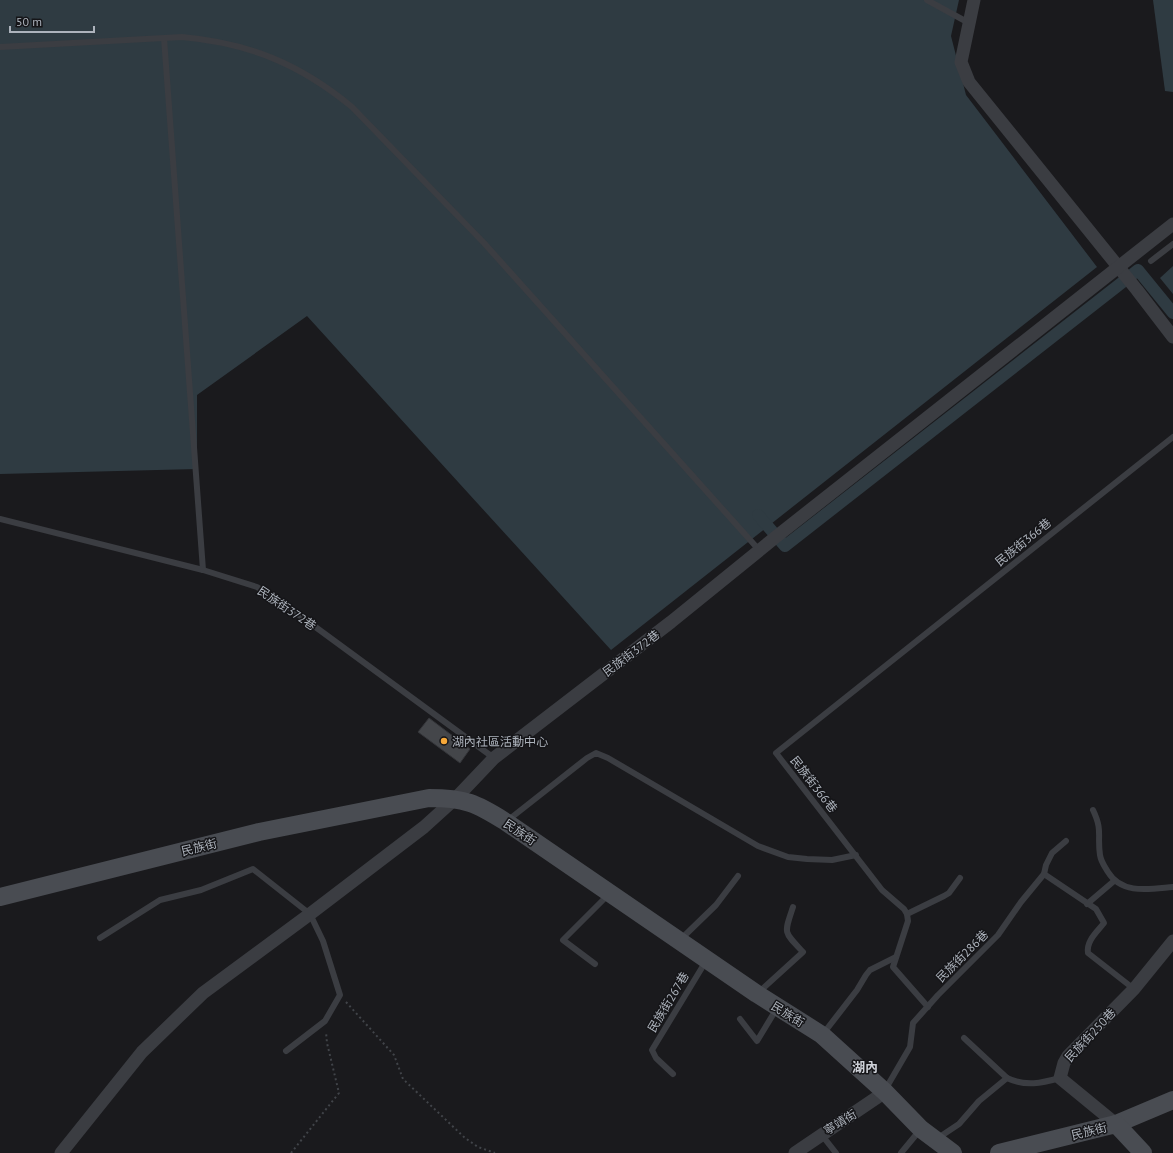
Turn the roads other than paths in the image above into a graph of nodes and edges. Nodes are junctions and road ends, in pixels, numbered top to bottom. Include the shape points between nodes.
1 (927, 0) edge
2 (974, 0) edge
3 (969, 24) junction
4 (164, 38) junction
5 (0, 47) edge
6 (1173, 224) edge
7 (1173, 244) edge
8 (1151, 261) dead end
9 (1119, 267) junction
10 (1173, 337) edge
11 (1173, 437) edge
12 (0, 519) edge
13 (763, 548) junction
14 (203, 570) junction
15 (494, 758) junction
16 (456, 798) junction
17 (1094, 810) dead end
18 (506, 822) junction
19 (1066, 841) dead end
20 (856, 855) junction
21 (1044, 874) junction
22 (738, 876) dead end
23 (960, 878) dead end
24 (1114, 882) junction
25 (1173, 887) edge
26 (610, 893) junction
27 (0, 897) edge
28 (1088, 904) junction
29 (793, 907) dead end
30 (310, 914) junction
31 (907, 914) junction
32 (100, 938) dead end
33 (680, 940) junction
34 (1173, 940) edge
35 (896, 957) junction
36 (707, 959) junction
37 (594, 964) dead end
38 (1134, 989) junction
39 (757, 994) junction
40 (778, 1007) junction
41 (928, 1007) junction
42 (740, 1019) dead end
43 (822, 1035) junction
44 (964, 1038) dead end
45 (286, 1051) dead end
46 (673, 1074) dead end
47 (1008, 1078) junction
48 (1060, 1078) junction
49 (885, 1092) junction
50 (1173, 1100) edge
51 (1116, 1124) junction
52 (921, 1129) junction
53 (821, 1134) junction
54 (935, 1140) junction
55 (60, 1153) edge
56 (795, 1153) edge
57 (836, 1153) edge
58 (901, 1153) edge
59 (953, 1153) edge
60 (999, 1153) edge
61 (1144, 1153) edge

1 - 3 lane
2 - 3 street
3 - 9 street via 961,62 969,82
4 - 5 lane
4 - 13 lane via 208,39 269,55 329,88 352,107 484,243
4 - 14 lane
6 - 9 street, 民族街372巷
7 - 8 lane
9 - 10 street
9 - 13 street, 民族街372巷
11 - 20 lane, 民族街366巷 via 776,753
12 - 14 lane, 民族街372巷
13 - 15 street, 民族街372巷
14 - 15 lane, 民族街372巷 via 257,587 275,598
15 - 16 street, 民族街372巷
16 - 18 street, 民族街 via 482,807
16 - 27 street, 民族街 via 429,798 259,832
16 - 30 street, 民族街372巷 via 424,827
17 - 24 lane via 1101,832 1100,857
18 - 20 lane via 596,753 758,846 807,859 832,860
18 - 26 street, 民族街
19 - 21 lane, 民族街286巷 via 1052,853
20 - 31 lane via 882,890
21 - 28 lane
21 - 41 lane, 民族街286巷 via 998,935
22 - 33 lane via 716,905
23 - 31 lane via 949,893
24 - 25 lane via 1130,889
24 - 28 lane
26 - 33 street, 民族街
26 - 37 lane via 563,940
28 - 38 lane via 1096,909 1104,923 1089,942 1088,953
29 - 39 lane via 785,930 802,952
30 - 32 lane via 253,869 201,890 160,900
30 - 45 lane via 323,941 340,995 325,1021
30 - 55 street, 民族街372巷 via 203,993 142,1052
31 - 35 lane via 908,921
33 - 36 street, 民族街
34 - 38 street, 民族街250巷
35 - 41 lane via 893,967
35 - 43 lane via 866,974 857,990
36 - 39 street, 民族街
36 - 46 lane, 民族街267巷 via 652,1050 656,1058
38 - 48 street, 民族街250巷 via 1068,1056
39 - 40 street, 民族街
40 - 42 lane via 757,1041
40 - 43 street, 民族街
41 - 49 lane, 民族街286巷 via 913,1023 910,1047
43 - 49 street, 民族街
44 - 47 lane
47 - 48 lane via 1028,1084
47 - 54 lane via 978,1101 959,1124
48 - 51 street, 民族街250巷
49 - 52 street, 民族街
49 - 53 street, 寧靖街
50 - 51 street
51 - 60 street, 民族街
51 - 61 street, 民族街
52 - 54 street, 民族街
52 - 58 lane
53 - 56 street, 寧靖街
53 - 57 lane
54 - 59 street, 民族街

